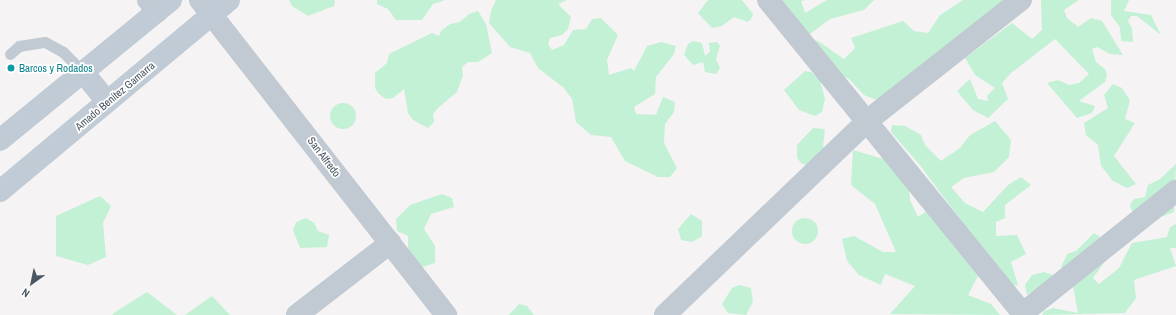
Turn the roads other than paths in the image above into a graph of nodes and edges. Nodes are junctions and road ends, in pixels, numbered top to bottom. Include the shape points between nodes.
1 (229, 0) edge
2 (768, 0) edge
3 (1021, 0) edge
4 (159, 4) edge
5 (206, 7) edge
6 (10, 54) dead end
7 (82, 72) junction
8 (107, 102) junction
9 (867, 121) junction
10 (0, 140) edge
11 (0, 191) edge
12 (1176, 191) edge
13 (390, 243) junction
14 (1024, 314) edge
15 (297, 315) edge
16 (446, 315) edge
17 (665, 315) edge

1 - 5 main road, Amado Benítez Gamarra
2 - 9 street
3 - 9 street
4 - 7 main road
5 - 8 main road, Amado Benítez Gamarra
5 - 13 street, San Alfredo
6 - 7 lane via 19,46 45,42 63,52
7 - 8 main road
7 - 10 main road
8 - 11 main road, Amado Benítez Gamarra
9 - 14 street
9 - 17 street
12 - 14 street
13 - 15 street
13 - 16 street, San Alfredo

